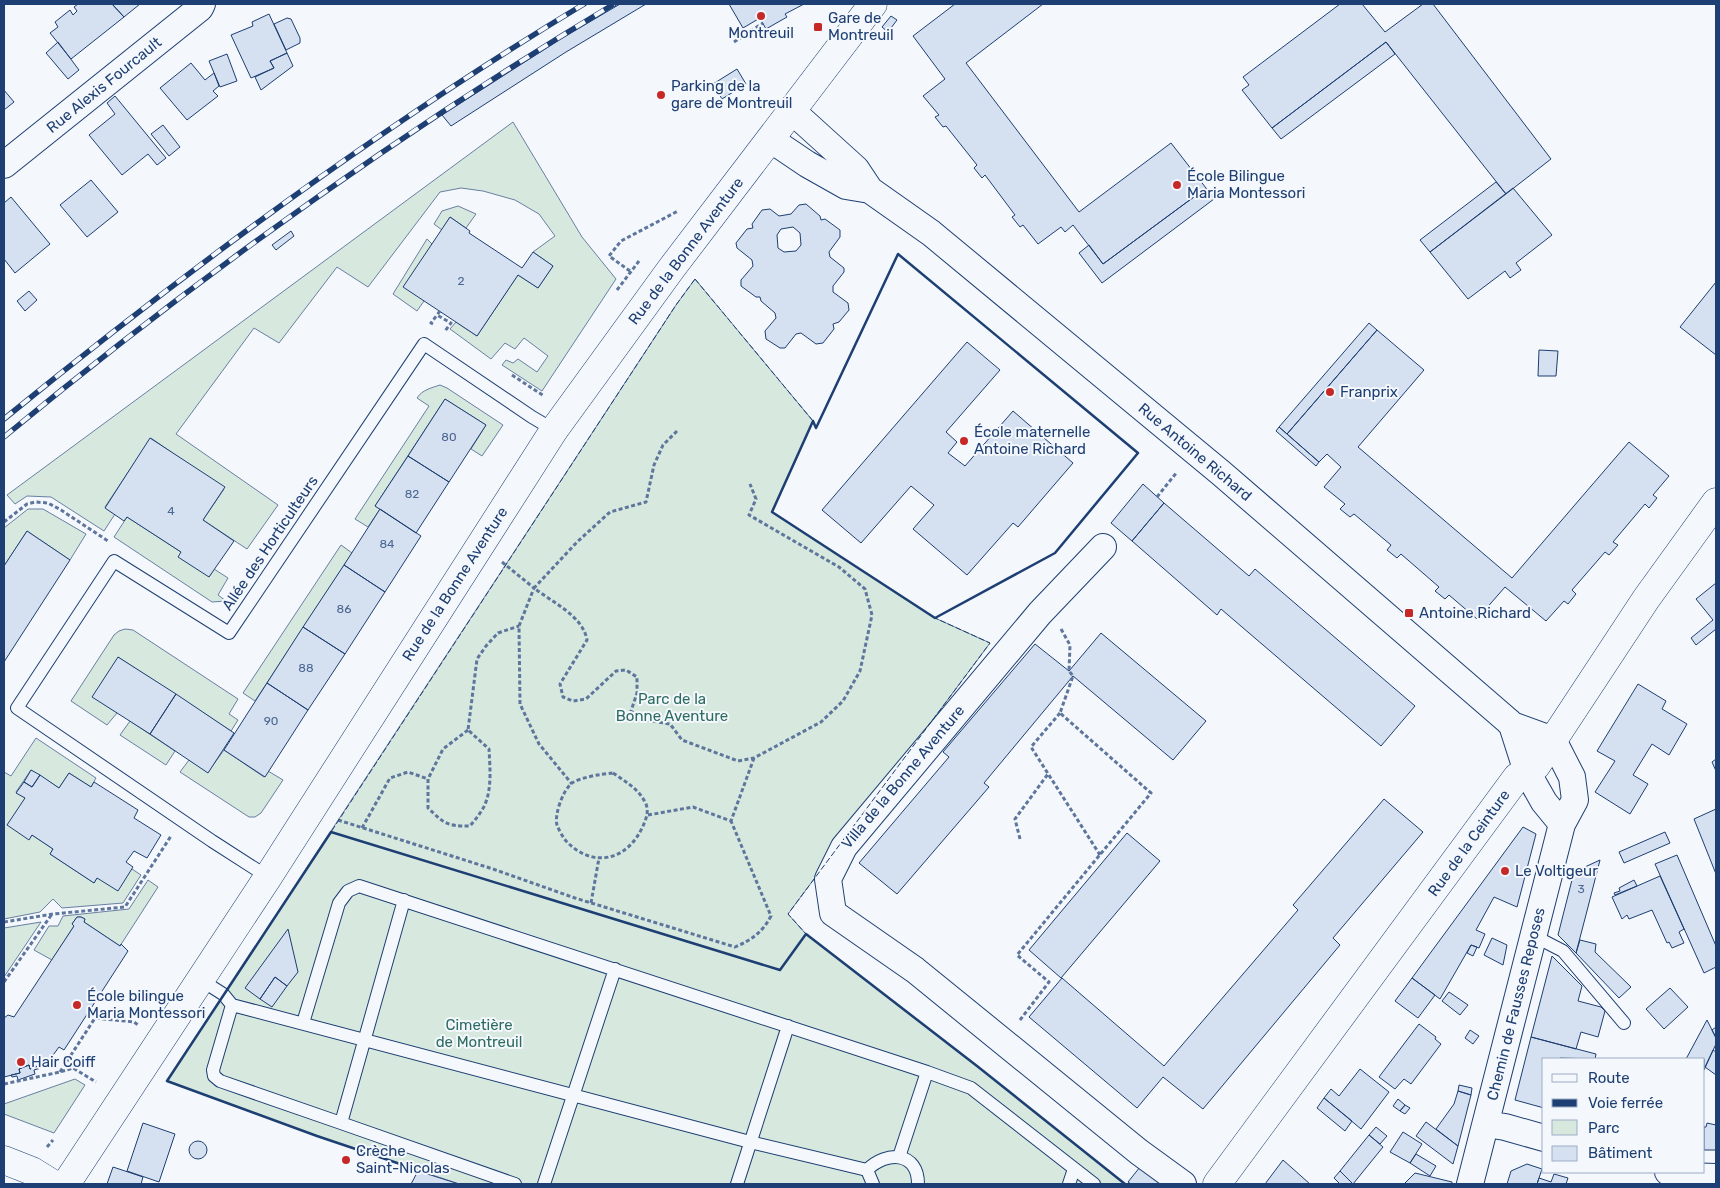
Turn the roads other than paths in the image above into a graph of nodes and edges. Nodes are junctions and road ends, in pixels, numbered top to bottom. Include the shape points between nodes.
1 (202, 4) edge
2 (873, 4) edge
3 (792, 111) junction
4 (770, 139) junction
5 (4, 165) edge
6 (870, 190) junction
7 (554, 430) junction
8 (1713, 515) edge
9 (1103, 548) dead end
10 (1512, 725) junction
11 (1553, 740) junction
12 (1527, 772) junction
13 (1562, 824) junction
14 (268, 877) junction
15 (404, 900) junction
16 (1534, 936) junction
17 (615, 969) junction
18 (201, 980) junction
19 (232, 1005) junction
20 (303, 1023) junction
21 (1624, 1023) dead end
22 (788, 1026) junction
23 (365, 1040) junction
24 (927, 1072) junction
25 (574, 1095) junction
26 (341, 1123) junction
27 (1486, 1124) junction
28 (1542, 1137) edge
29 (750, 1142) junction
30 (899, 1157) junction
31 (4, 1160) edge
32 (1074, 1169) junction
33 (867, 1170) junction
34 (1672, 1173) edge
35 (1716, 1177) edge
36 (53, 1184) edge
37 (66, 1184) edge
38 (515, 1184) edge
39 (544, 1184) edge
40 (736, 1184) edge
41 (873, 1184) edge
42 (919, 1184) edge
43 (1069, 1184) edge
44 (1094, 1184) edge
45 (1183, 1184) edge
46 (1217, 1184) edge
47 (1470, 1184) edge

1 - 5 street, Rue Alexis Fourcault
2 - 3 street, Rue de la Bonne Aventure
3 - 4 street, Rue de la Bonne Aventure
3 - 6 street, Rue Antoine Richard via 856,169
4 - 6 street, Rue Antoine Richard via 846,186
4 - 7 street, Rue de la Bonne Aventure
6 - 10 street, Rue Antoine Richard via 931,233 1221,473
7 - 14 street, Rue de la Bonne Aventure
7 - 14 lane, Allée des Horticulteurs via 424,344 229,633 114,561 17,708
8 - 11 street, Rue de la Ceinture via 1646,599
9 - 45 street, Villa de la Bonne Aventure via 1040,613 844,847 828,879 833,912 915,970
10 - 11 street, Rue Antoine Richard
10 - 12 street
11 - 12 street, Rue de la Ceinture via 1536,766
11 - 13 street, Chemin de Fausses Reposes via 1572,777 1575,800
12 - 13 street via 1544,802
12 - 46 street, Rue de la Ceinture via 1517,777
13 - 16 street, Chemin de Fausses Reposes
14 - 18 street, Rue de la Bonne Aventure
15 - 17 lane
15 - 20 lane via 359,886 348,890 339,903
15 - 23 lane
16 - 21 lane via 1563,951
16 - 27 street, Chemin de Fausses Reposes
17 - 22 lane
17 - 25 lane
18 - 19 lane via 223,994
18 - 37 street, Rue de la Bonne Aventure
19 - 20 lane
19 - 26 lane via 214,1076 220,1081
20 - 23 lane
22 - 24 lane
22 - 29 lane
23 - 25 lane
23 - 26 lane
24 - 30 lane
24 - 32 lane via 971,1088
25 - 29 lane
25 - 39 lane
26 - 38 lane
27 - 28 street
27 - 47 street, Chemin de Fausses Reposes
29 - 33 lane
29 - 40 lane
30 - 33 lane via 890,1156
30 - 42 lane via 912,1167
31 - 36 street
32 - 43 lane
32 - 44 lane
33 - 41 lane
34 - 35 street

